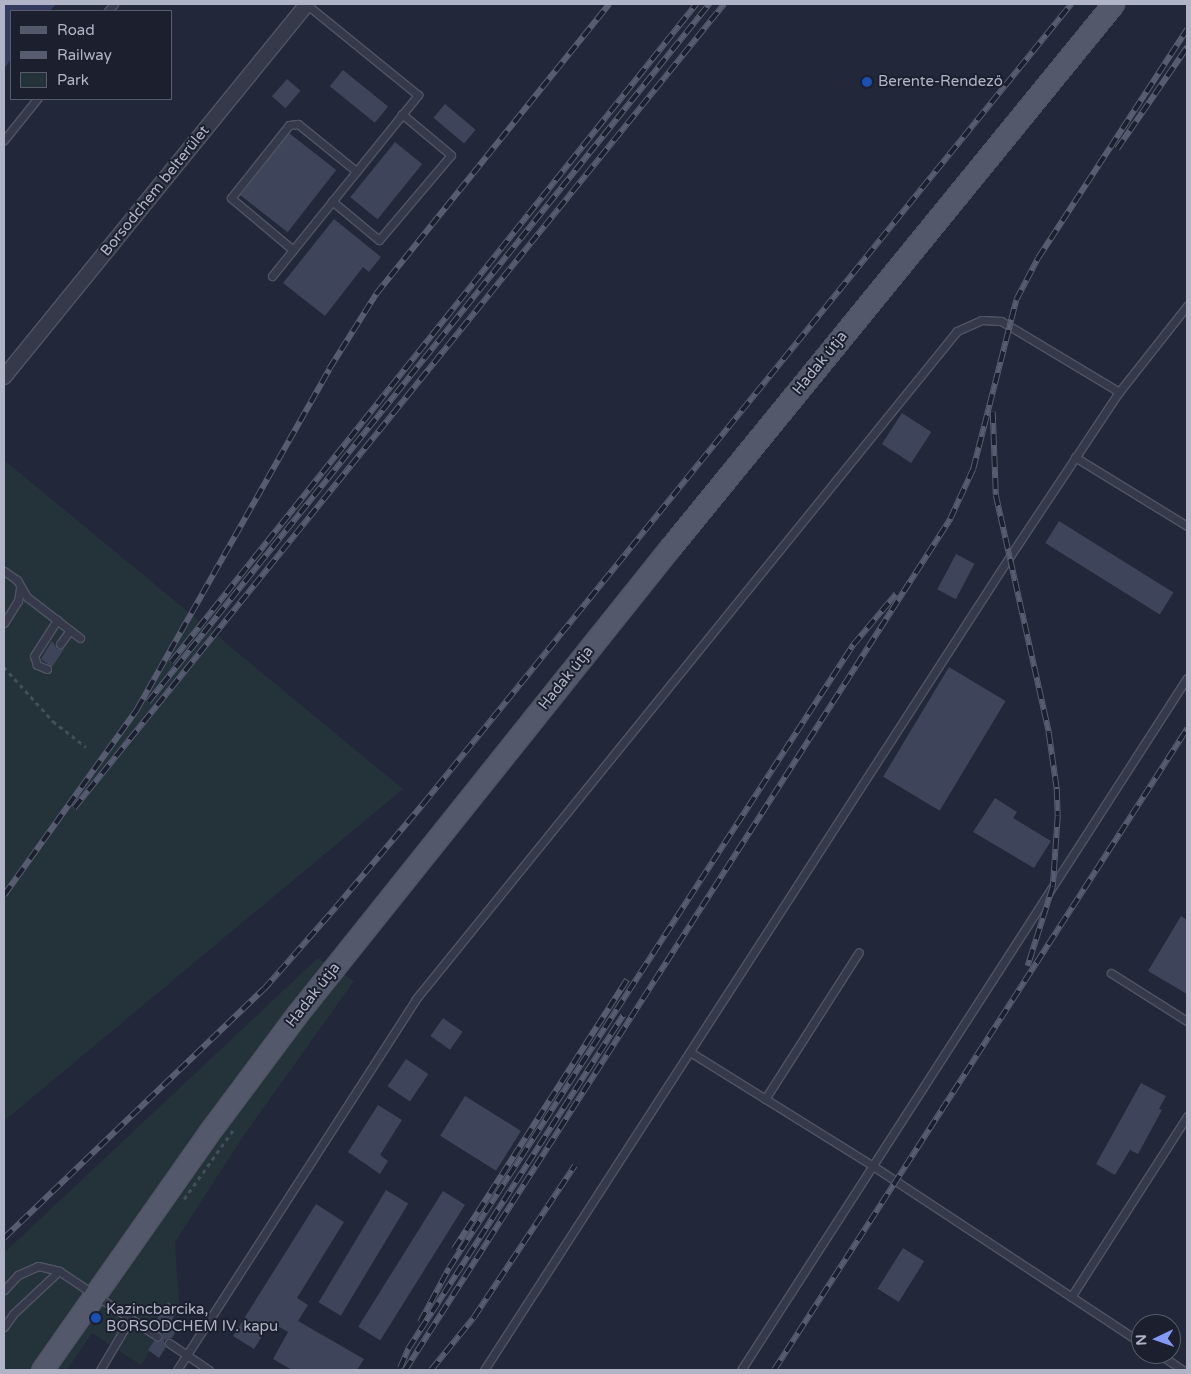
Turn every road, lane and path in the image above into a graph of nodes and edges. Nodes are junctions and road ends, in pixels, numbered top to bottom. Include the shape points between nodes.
1 (306, 4) edge
2 (1113, 4) edge
3 (36, 100) edge
4 (402, 114) junction
5 (4, 140) edge
6 (356, 171) junction
7 (332, 201) junction
8 (293, 250) junction
9 (272, 276) dead end
10 (1187, 306) edge
11 (4, 377) edge
12 (1119, 392) junction
13 (1075, 458) junction
14 (1187, 526) edge
15 (4, 571) edge
16 (20, 585) junction
17 (57, 620) junction
18 (4, 623) edge
19 (70, 630) junction
20 (80, 638) dead end
21 (60, 644) dead end
22 (4, 667) edge
23 (47, 669) dead end
24 (1187, 678) edge
25 (86, 747) dead end
26 (859, 952) dead end
27 (1111, 972) dead end
28 (1187, 1021) edge
29 (690, 1052) junction
30 (765, 1099) junction
31 (1187, 1116) edge
32 (873, 1166) junction
33 (59, 1271) junction
34 (4, 1290) edge
35 (94, 1295) junction
36 (1070, 1297) junction
37 (130, 1319) junction
38 (4, 1327) edge
39 (157, 1336) dead end
40 (1131, 1336) edge
41 (169, 1344) dead end
42 (186, 1355) junction
43 (42, 1370) edge
44 (100, 1370) edge
45 (177, 1370) edge
46 (209, 1370) edge
47 (484, 1370) edge
48 (741, 1370) edge

1 - 4 lane via 418,95
1 - 11 street, Borsodchem belterület
2 - 35 main road, Hadak útja via 675,541 298,1014
3 - 5 lane
4 - 6 lane
4 - 7 lane via 451,155 379,240
6 - 7 lane
6 - 8 lane via 298,124 289,125 231,198
7 - 8 lane
8 - 9 lane
10 - 12 lane
12 - 13 lane
12 - 42 lane via 1001,321 982,320 957,331 415,1000
13 - 14 lane
13 - 29 lane
15 - 16 lane
16 - 17 lane via 27,597
16 - 18 lane via 18,601
17 - 19 lane
17 - 23 lane via 34,656 37,665
19 - 20 lane
19 - 21 lane
22 - 25 path via 53,721
24 - 32 lane
26 - 30 lane
27 - 28 lane
29 - 30 lane
29 - 47 lane
30 - 32 lane
31 - 36 lane
32 - 36 lane
32 - 48 lane
33 - 34 lane via 38,1266 18,1275
33 - 35 lane
33 - 38 lane via 13,1314
35 - 37 lane
35 - 43 main road, Hadak útja
36 - 40 lane
37 - 39 lane
37 - 44 lane
41 - 42 lane
42 - 45 lane
42 - 46 lane

